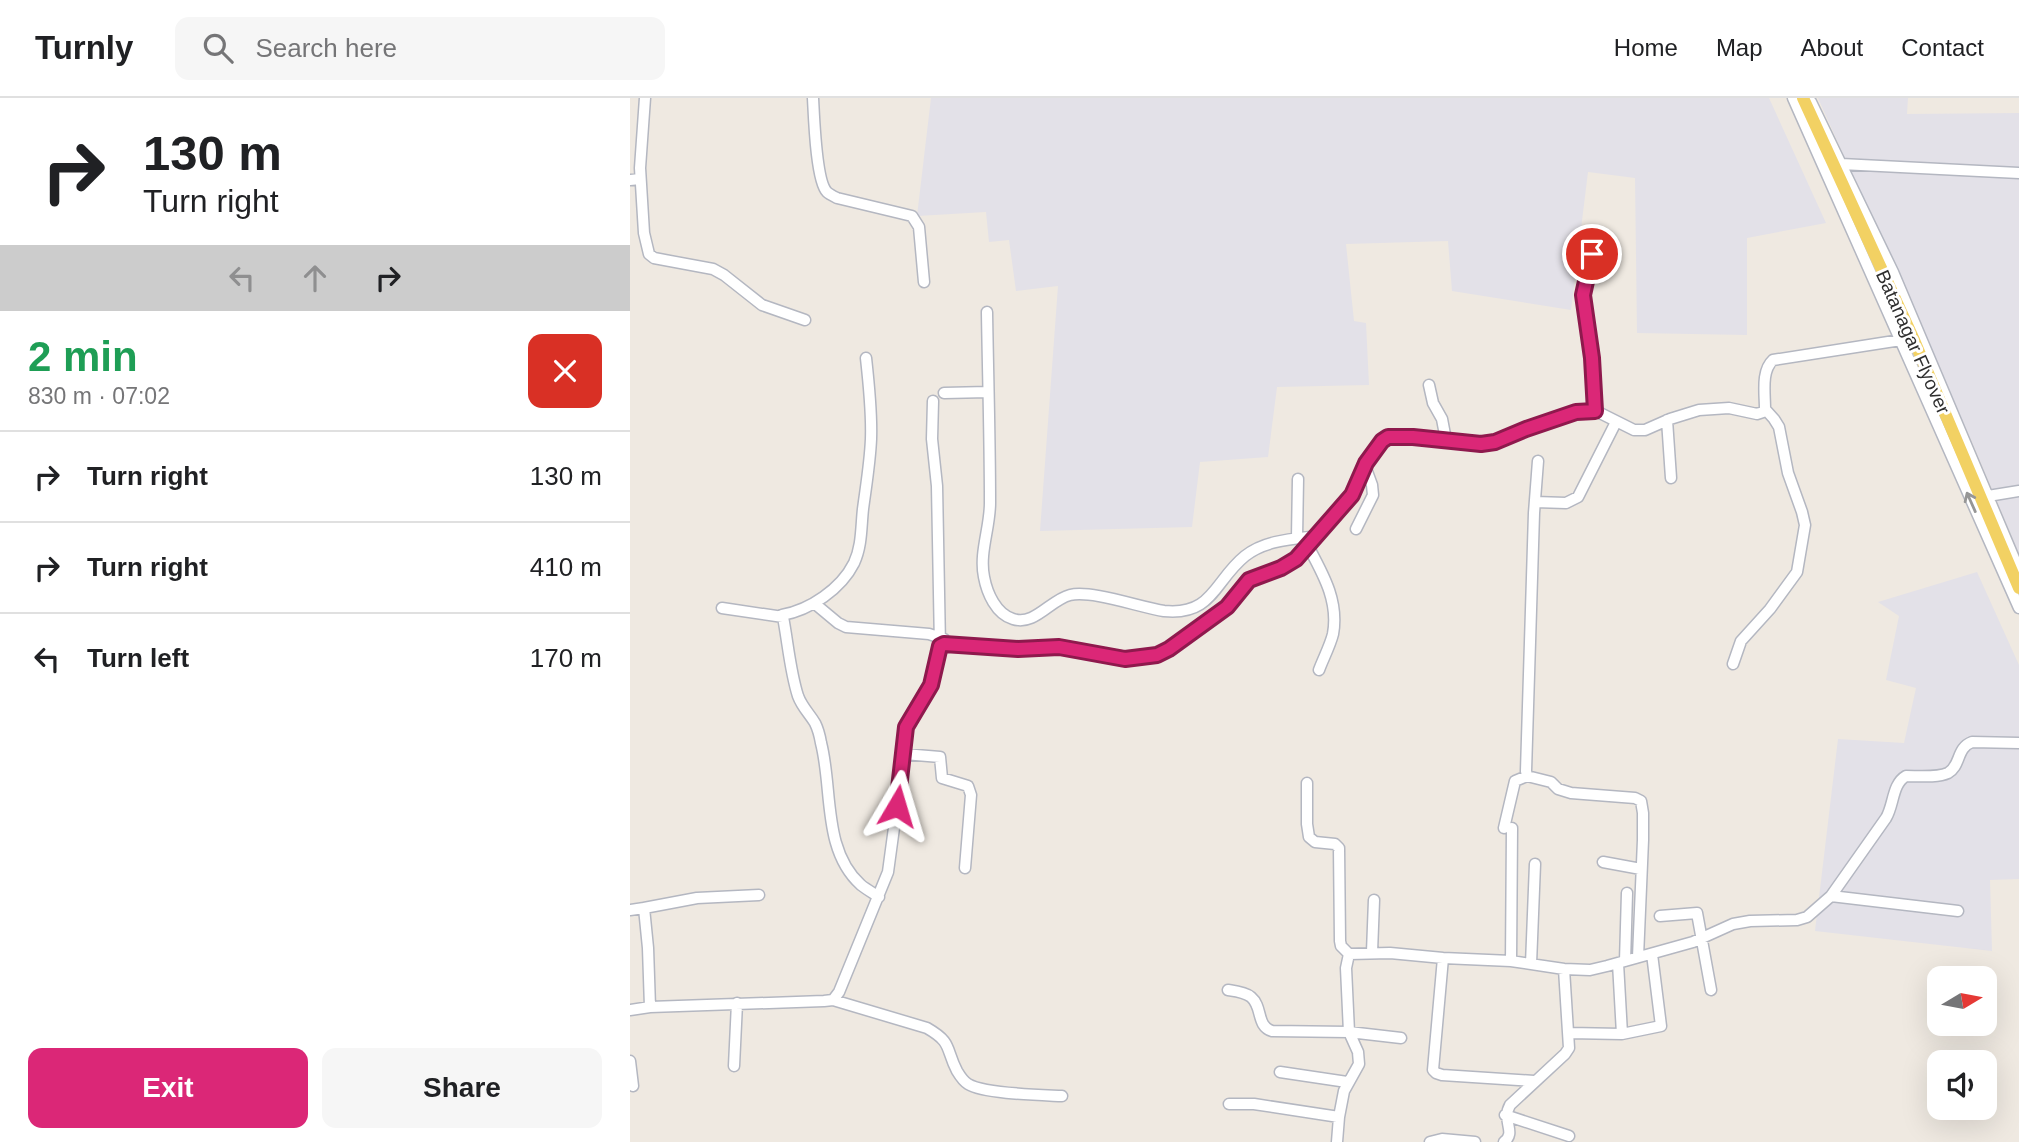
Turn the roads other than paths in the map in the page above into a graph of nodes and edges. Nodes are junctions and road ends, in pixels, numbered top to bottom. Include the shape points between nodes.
1 (645, 98) edge
2 (813, 98) edge
3 (1793, 98) edge
4 (1803, 98) edge
5 (1810, 98) edge
6 (1841, 164) junction
7 (2019, 173) edge
8 (635, 179) edge
9 (643, 222) junction
10 (630, 223) edge
11 (1592, 254) dead end
12 (924, 282) dead end
13 (987, 312) dead end
14 (805, 320) dead end
15 (1901, 340) junction
16 (866, 358) dead end
17 (1429, 386) dead end
18 (988, 392) junction
19 (944, 393) dead end
20 (933, 401) dead end
21 (1765, 409) junction
22 (1595, 411) junction
23 (1667, 420) junction
24 (1616, 422) junction
25 (1446, 440) junction
26 (1538, 461) dead end
27 (1365, 466) junction
28 (1671, 478) dead end
29 (1298, 480) dead end
30 (2019, 491) edge
31 (1988, 496) junction
32 (1535, 502) junction
33 (1356, 529) dead end
34 (1318, 536) junction
35 (1297, 538) junction
36 (1308, 546) junction
37 (2019, 570) edge
38 (2019, 588) edge
39 (814, 603) junction
40 (722, 608) dead end
41 (2019, 608) edge
42 (782, 615) junction
43 (943, 642) junction
44 (1733, 664) dead end
45 (1319, 670) dead end
46 (2019, 743) edge
47 (904, 754) junction
48 (1527, 776) junction
49 (1307, 783) dead end
50 (1603, 862) dead end
51 (1535, 864) dead end
52 (965, 868) dead end
53 (1641, 869) junction
54 (1627, 893) dead end
55 (759, 895) dead end
56 (1831, 895) junction
57 (879, 897) junction
58 (1374, 900) dead end
59 (644, 908) junction
60 (630, 910) edge
61 (1958, 911) dead end
62 (1660, 916) dead end
63 (1702, 937) junction
64 (1372, 952) junction
65 (1349, 954) junction
66 (1652, 954) junction
67 (1638, 957) junction
68 (1443, 958) junction
69 (1511, 961) junction
70 (1622, 962) junction
71 (1531, 964) junction
72 (1564, 969) junction
73 (1228, 990) dead end
74 (1711, 990) dead end
75 (833, 1000) junction
76 (737, 1003) junction
77 (650, 1007) junction
78 (630, 1010) edge
79 (1349, 1032) junction
80 (1569, 1033) junction
81 (1622, 1034) junction
82 (1402, 1038) dead end
83 (630, 1060) edge
84 (734, 1066) dead end
85 (1280, 1072) dead end
86 (1534, 1081) junction
87 (1348, 1082) junction
88 (633, 1086) dead end
89 (1062, 1096) dead end
90 (1229, 1104) dead end
91 (1505, 1115) junction
92 (1339, 1117) junction
93 (1569, 1136) dead end
94 (1338, 1142) edge
95 (1430, 1142) edge
96 (1465, 1142) edge
97 (1475, 1142) edge
98 (1504, 1142) edge

1 - 8 street
2 - 12 street via 821,176 828,194 912,216 919,227
3 - 15 street
4 - 38 main road, Batanagar Flyover via 1914,340
5 - 6 street
6 - 7 street
6 - 31 street via 1893,272
8 - 9 street
9 - 10 street
9 - 14 street via 652,257 713,269 762,305
11 - 22 street via 1583,295
13 - 18 street
15 - 21 street via 1773,360 1765,375
41 -> 15 street
16 - 39 street via 871,439 860,543 850,569
17 - 25 street
18 - 19 street
18 - 35 street via 990,506 983,573 991,600 1009,618 1031,619 1074,594 1164,611 1196,608 1244,557 1265,545
20 - 43 street
21 - 23 street via 1757,414 1729,408 1699,410
21 - 44 street via 1779,428 1805,525 1797,572 1741,641
22 - 24 street
22 - 25 street via 1576,412 1495,442
23 - 24 street via 1645,430
23 - 28 street
24 - 32 street via 1578,496 1566,503
25 - 27 street via 1388,437
26 - 32 street
27 - 33 street via 1373,495
27 - 34 street via 1352,495
29 - 35 street
30 - 31 street
31 - 37 street
32 - 48 street
34 - 35 street
34 - 36 street
36 - 43 street via 1281,568 1249,580 1227,607 1157,655 1125,659 1059,647 1018,649
36 - 45 street via 1329,587 1333,606 1333,632
39 - 42 street
39 - 43 street via 846,627
40 - 42 street
42 - 57 street via 798,695 822,744 838,850 850,872
43 - 47 street via 931,685 906,727
46 - 56 street via 1965,744 1955,766 1945,775 1901,779 1891,810
47 - 52 street via 940,757 942,778 968,786
47 - 57 street via 888,872
48 - 53 street via 1571,793 1639,799 1643,806
48 - 69 street via 1515,781 1508,828
49 - 65 street via 1308,837 1339,848 1340,941
50 - 53 street
51 - 71 street
53 - 67 street
54 - 70 street
55 - 59 street via 697,898
56 - 61 street
56 - 63 street via 1807,918 1750,921
57 - 75 street
58 - 64 street
59 - 60 street
59 - 77 street
62 - 63 street via 1697,913
63 - 66 street
63 - 74 street
64 - 65 street
64 - 68 street
65 - 79 street
66 - 67 street
66 - 81 street via 1661,1026
67 - 70 street
68 - 69 street
68 - 86 street via 1433,1070 1442,1075
69 - 71 street
70 - 72 street via 1590,970
70 - 81 street
71 - 72 street
72 - 80 street
73 - 79 street via 1252,997 1266,1029
75 - 76 street
75 - 89 street via 927,1027 949,1046 961,1078 976,1088
76 - 77 street
76 - 84 street
77 - 78 street
79 - 82 street
79 - 87 street via 1359,1064
80 - 81 street
80 - 86 street via 1565,1054
83 - 88 street
85 - 87 street
86 - 91 street
87 - 92 street
90 - 92 street
91 - 93 street
91 - 98 street via 1510,1133
92 - 94 street
95 - 96 street
96 - 97 street

